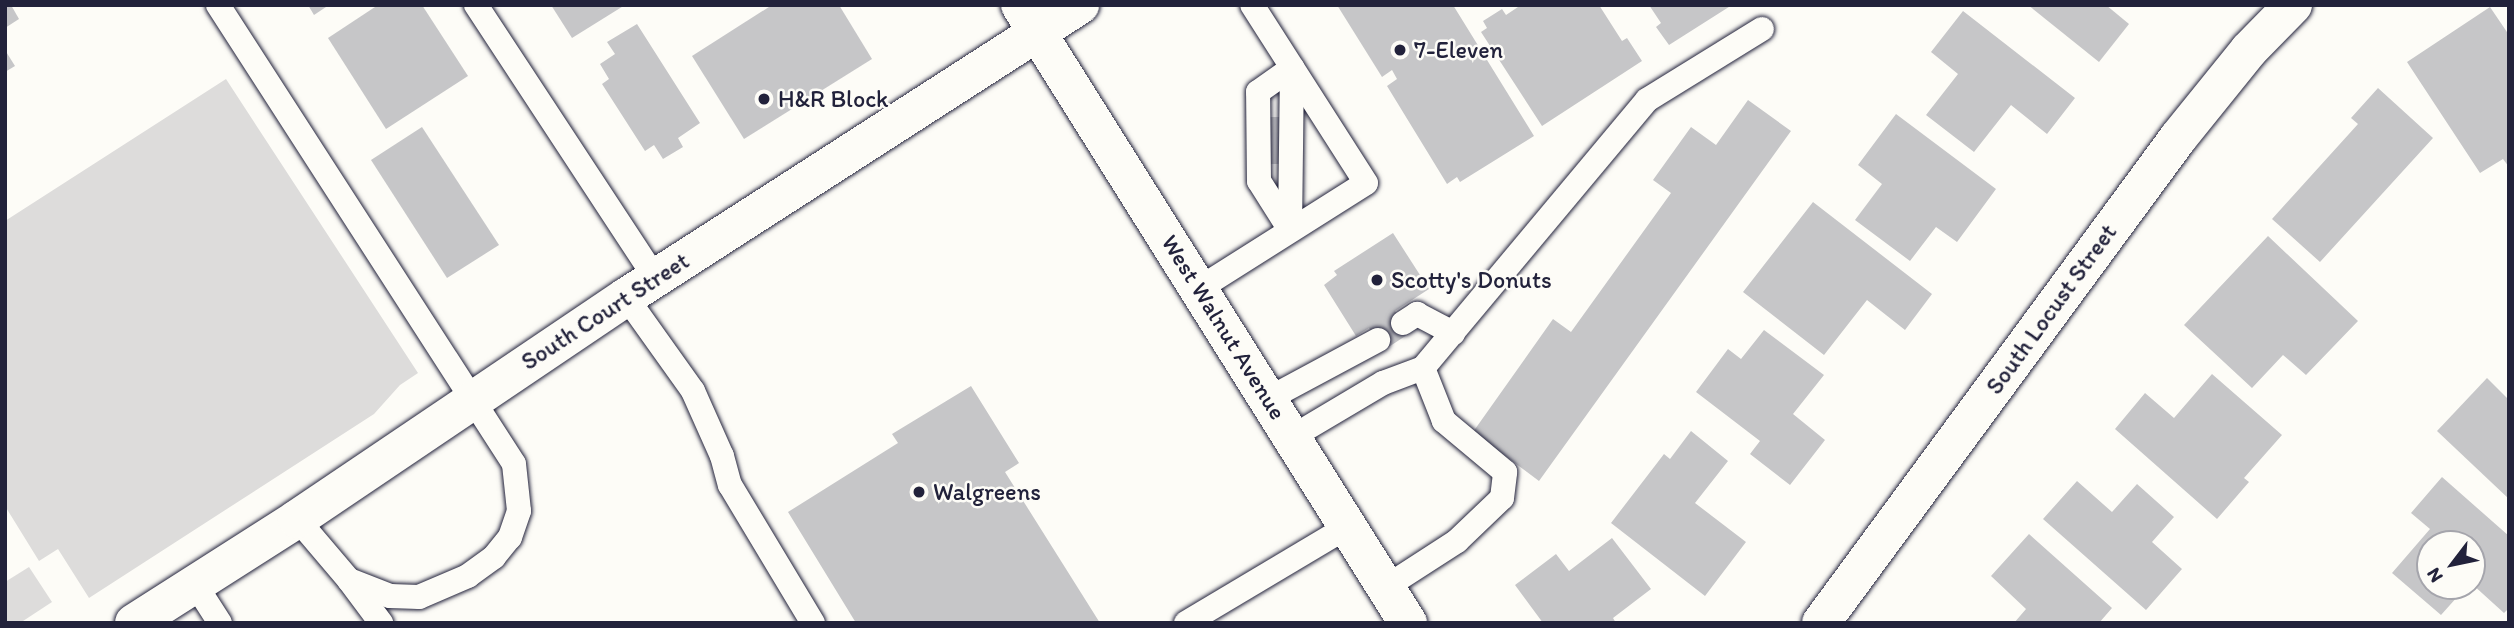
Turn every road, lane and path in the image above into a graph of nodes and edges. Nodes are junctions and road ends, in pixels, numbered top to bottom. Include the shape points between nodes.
1 (218, 5) edge
2 (476, 5) edge
3 (1080, 5) edge
4 (1252, 5) edge
5 (2294, 5) edge
6 (1029, 19) edge
7 (1762, 29) dead end
8 (1292, 68) junction
9 (1290, 230) junction
10 (640, 287) junction
11 (1200, 288) junction
12 (1403, 323) dead end
13 (1452, 333) junction
14 (1378, 340) dead end
15 (1423, 368) junction
16 (1268, 399) junction
17 (471, 400) junction
18 (1292, 437) junction
19 (297, 519) junction
20 (1347, 527) junction
21 (349, 580) junction
22 (195, 584) junction
23 (1386, 587) junction
24 (1188, 622) edge
25 (134, 623) edge
26 (220, 623) edge
27 (381, 623) edge
28 (813, 623) edge
29 (1408, 623) edge
30 (1821, 623) edge

1 - 17 lane
2 - 10 lane
3 - 6 street, South Court Street
4 - 8 lane
5 - 30 street, South Locust Street via 2249,50 2178,138
6 - 10 street, South Court Street
6 - 11 street, West Walnut Avenue
7 - 13 lane via 1647,100
8 - 9 lane
8 - 9 lane via 1258,92 1259,181
8 - 9 lane via 1366,183
9 - 11 lane
10 - 17 street, South Court Street
10 - 28 lane via 693,391 730,485
11 - 16 street, West Walnut Avenue
12 - 13 lane via 1417,314
13 - 15 lane
14 - 16 lane
15 - 18 lane via 1383,383
15 - 23 lane via 1444,421 1505,472 1502,498 1457,541
16 - 18 street, West Walnut Avenue
17 - 19 street, South Court Street
17 - 21 lane via 514,464 519,511 510,537 494,557 468,576 419,597 390,596
18 - 20 street, West Walnut Avenue
19 - 21 lane
19 - 22 street, South Court Street
20 - 23 street, West Walnut Avenue
20 - 24 lane
21 - 27 lane
22 - 25 street, South Court Street
22 - 26 lane
23 - 29 street, West Walnut Avenue

